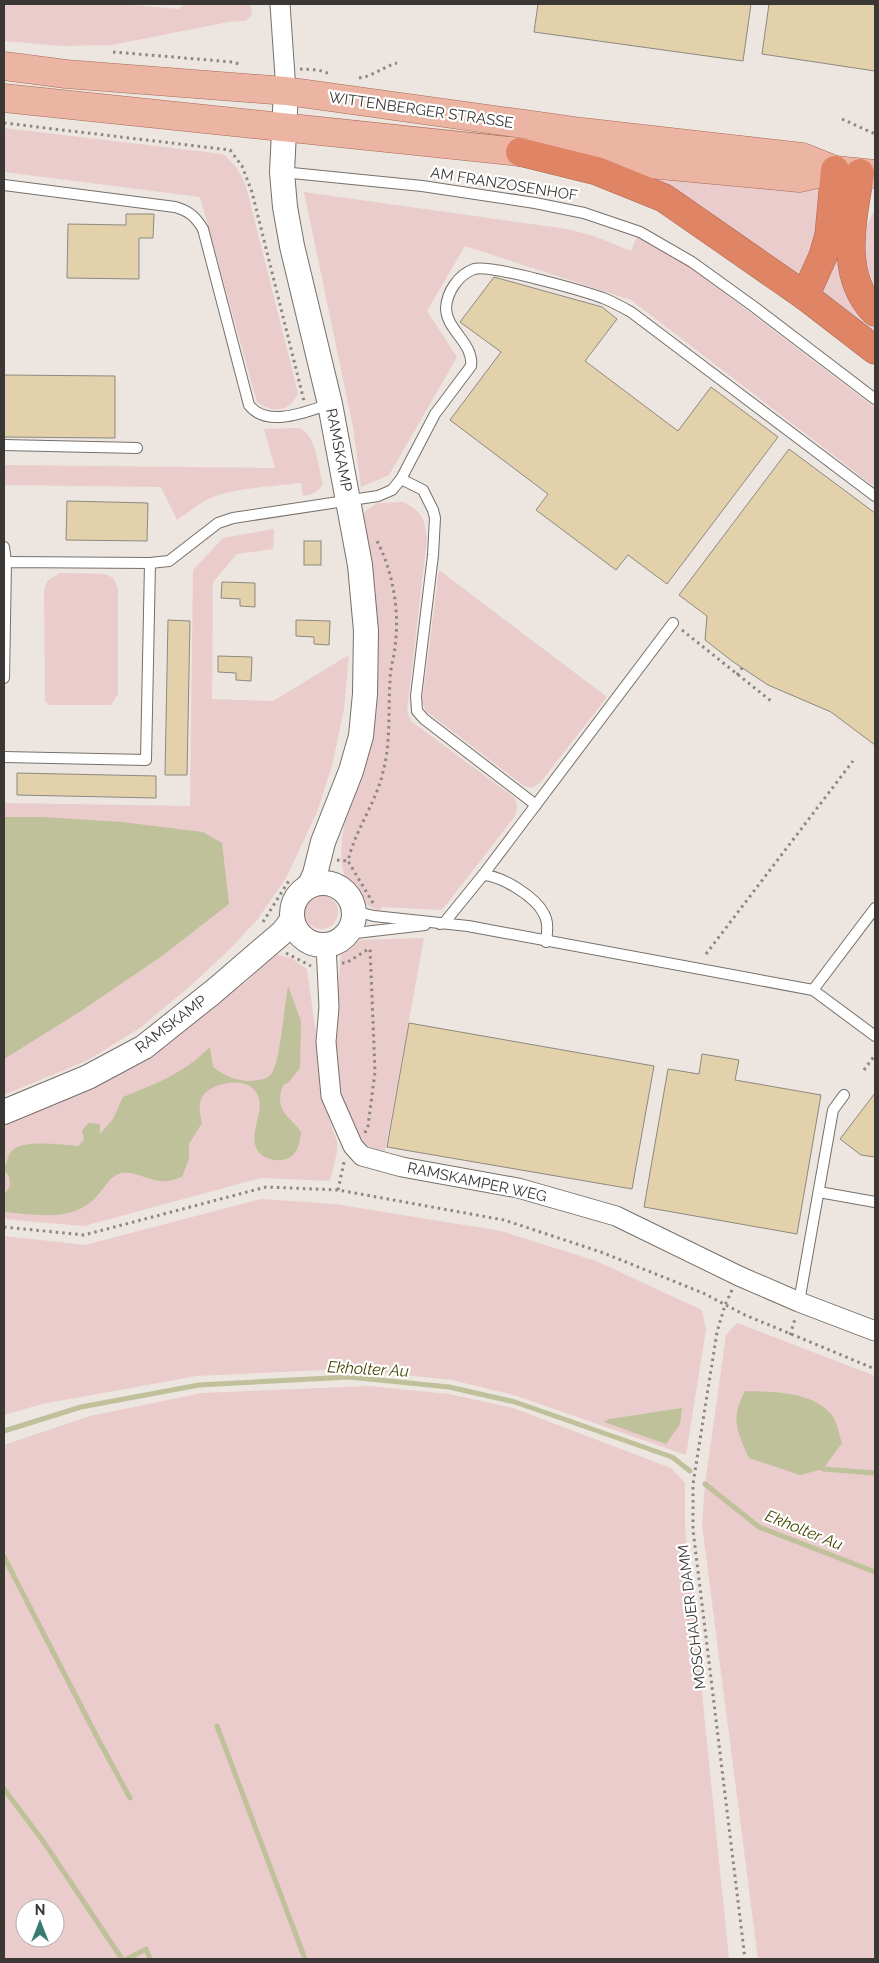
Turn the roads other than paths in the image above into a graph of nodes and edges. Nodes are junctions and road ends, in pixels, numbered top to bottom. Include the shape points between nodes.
1 (280, 4) edge
2 (4, 66) edge
3 (285, 80) junction
4 (4, 98) edge
5 (285, 128) junction
6 (520, 152) junction
7 (282, 172) junction
8 (857, 172) edge
9 (4, 185) edge
10 (806, 296) junction
11 (875, 312) edge
12 (875, 350) edge
13 (875, 399) edge
14 (330, 404) junction
15 (4, 445) edge
16 (137, 448) dead end
17 (401, 479) junction
18 (875, 496) edge
19 (348, 500) junction
20 (4, 546) edge
21 (6, 562) junction
22 (150, 563) junction
23 (674, 624) road end
24 (4, 678) edge
25 (4, 757) edge
26 (536, 805) junction
27 (483, 875) junction
28 (312, 881) junction
29 (875, 908) edge
30 (364, 914) junction
31 (292, 920) junction
32 (444, 923) junction
33 (347, 934) junction
34 (546, 942) junction
35 (326, 955) junction
36 (813, 990) junction
37 (875, 1036) edge
38 (844, 1095) dead end
39 (4, 1112) edge
40 (819, 1192) junction
41 (875, 1202) edge
42 (799, 1302) junction
43 (875, 1331) edge

1 - 3 street
2 - 3 main road, WITTENBERGER STRASSE via 66,74
3 - 5 street, RAMSKAMP
3 - 8 main road, WITTENBERGER STRASSE via 582,132 802,158
4 - 5 main road, WITTENBERGER STRASSE
5 - 6 main road, WITTENBERGER STRASSE
5 - 7 street, RAMSKAMP
6 - 8 main road, WITTENBERGER STRASSE via 799,178
6 - 10 highway via 597,171 664,198
7 - 13 lane, AM FRANZOSENHOF via 422,186 535,203 584,213 640,232 692,262
7 - 14 street, RAMSKAMP via 292,246
8 - 10 highway
8 - 11 highway via 850,242 852,266 867,304
9 - 14 lane via 175,207 196,217 203,228 249,405 254,411 273,417
10 - 12 highway
14 - 19 street, RAMSKAMP
15 - 16 lane
17 - 18 lane via 435,414 471,366 468,349 447,313 452,286 474,269 488,268 602,298 630,312
17 - 19 lane via 385,494
17 - 26 lane via 423,490 435,518 417,711
19 - 22 lane via 226,520 169,561
19 - 28 street, RAMSKAMP via 360,565 366,631 365,694 361,736
20 - 21 lane
21 - 22 lane
21 - 24 lane
22 - 25 lane via 146,760
23 - 26 lane
26 - 27 lane
27 - 32 lane
27 - 34 lane via 507,881 540,908 546,919
28 - 30 street via 343,889
28 - 31 street, RAMSKAMP via 295,899 291,909
29 - 36 lane
30 - 32 lane
30 - 33 street via 353,923
31 - 35 street via 296,931
31 - 39 street, RAMSKAMP via 283,932 144,1047 88,1078
32 - 33 lane
32 - 34 lane
33 - 35 street
34 - 36 lane
35 - 42 street, RAMSKAMPER WEG via 330,1007 326,1042 331,1096 353,1146 362,1156 518,1188 616,1216
36 - 37 lane
38 - 40 lane via 833,1110
40 - 41 lane
40 - 42 lane
42 - 43 street, RAMSKAMPER WEG

